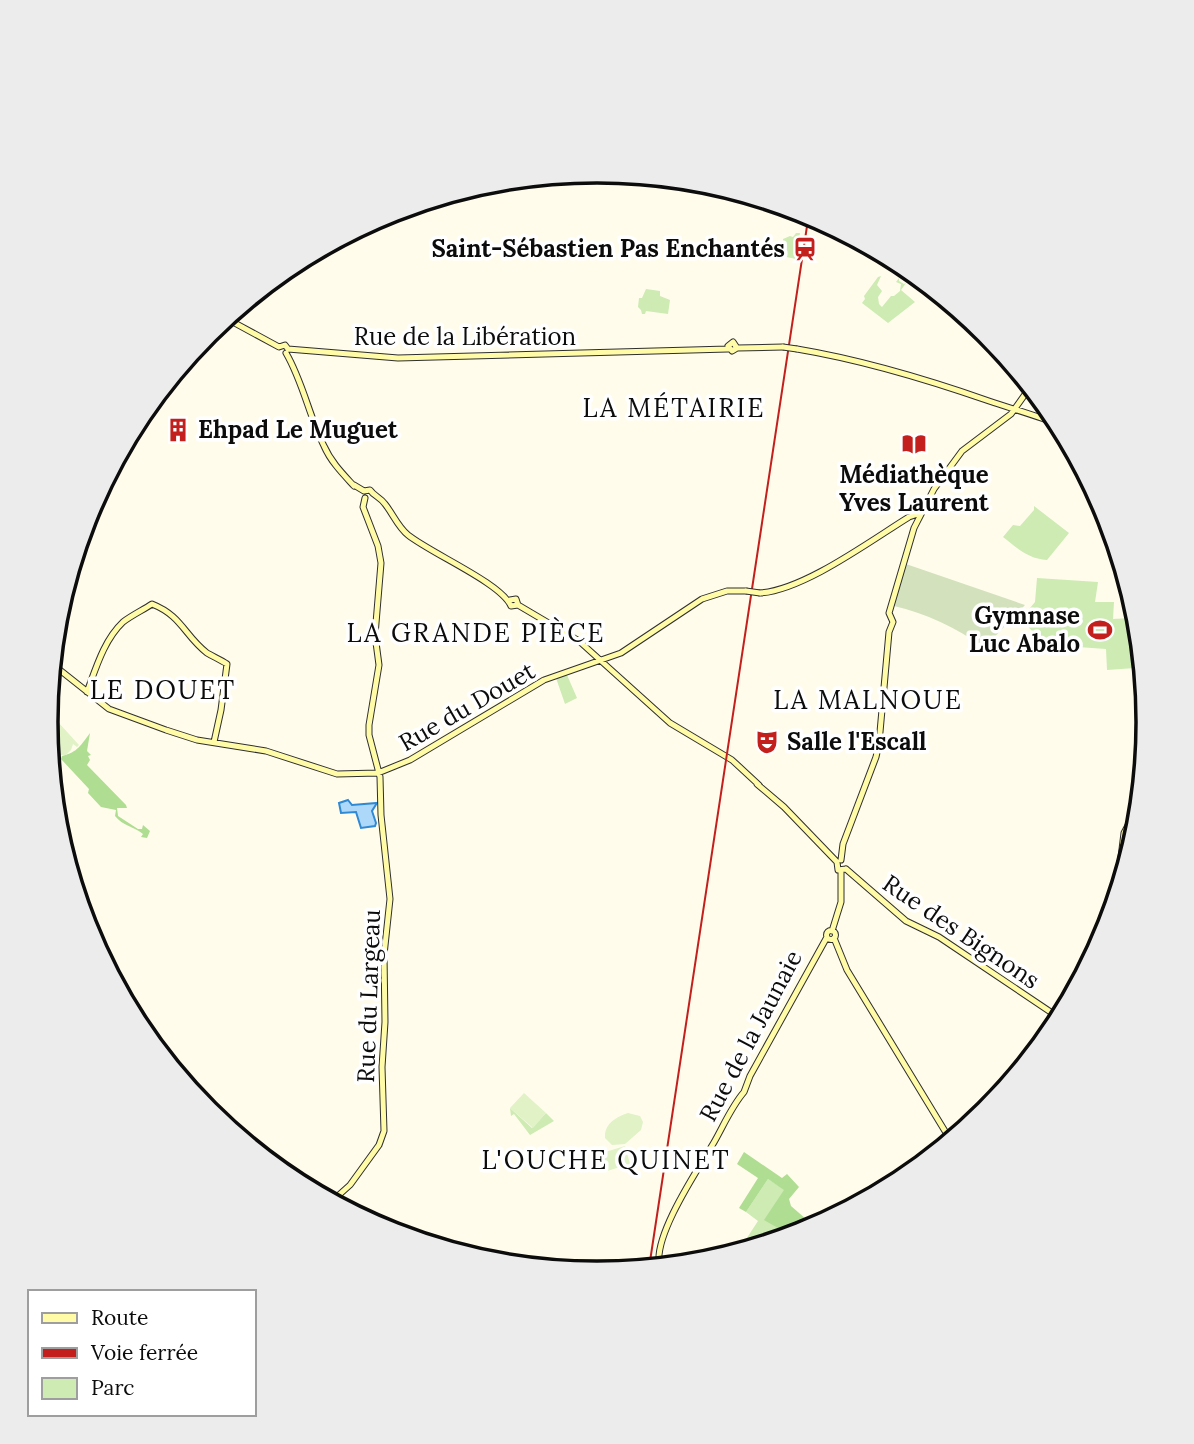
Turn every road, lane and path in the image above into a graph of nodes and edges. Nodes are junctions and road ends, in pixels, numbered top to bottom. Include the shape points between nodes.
1 (237, 321) edge
2 (287, 351) junction
3 (1026, 395) edge
4 (1016, 410) junction
5 (1043, 419) edge
6 (364, 494) junction
7 (921, 513) junction
8 (910, 516) junction
9 (916, 522) junction
10 (603, 662) junction
11 (60, 670) edge
12 (87, 689) junction
13 (214, 742) junction
14 (379, 773) junction
15 (839, 861) junction
16 (844, 870) junction
17 (832, 930) junction
18 (827, 937) junction
19 (834, 938) junction
20 (1051, 1013) edge
21 (946, 1133) edge
22 (340, 1196) edge
23 (660, 1258) edge

1 - 2 street via 279,347 280,353
2 - 4 street, Rue de la Libération, bridge via 398,358 728,349 732,342 737,348 783,347 862,362
2 - 6 street via 324,447
3 - 4 street
4 - 5 street
4 - 7 street via 962,451
6 - 10 street via 370,490 383,501 408,535 510,600 516,598 518,605 575,638
6 - 14 street, Rue du Largeau via 363,508 381,557 375,635 379,664 369,725
7 - 8 street, Rue du Douet
7 - 9 street
8 - 9 street
8 - 10 street, Rue du Douet, bridge via 804,580 777,590 727,592 702,599
9 - 15 street via 890,613 876,757
10 - 14 street, Rue du Douet via 544,680 439,744
10 - 15 street via 670,723 718,752 759,785
11 - 12 street
12 - 13 street via 101,704 120,714
12 - 13 street via 109,639 152,604 171,613 205,651 227,664
13 - 14 street via 266,751 337,774
14 - 22 street, Rue du Largeau via 390,899 384,955 384,1131 379,1145
15 - 16 street via 847,863
15 - 16 street via 836,868
16 - 17 street
16 - 20 street, Rue des Bignons via 906,920
17 - 18 street
17 - 19 street
18 - 19 street
18 - 23 street, Rue de la Jaunaie via 679,1202
19 - 21 street via 847,970

